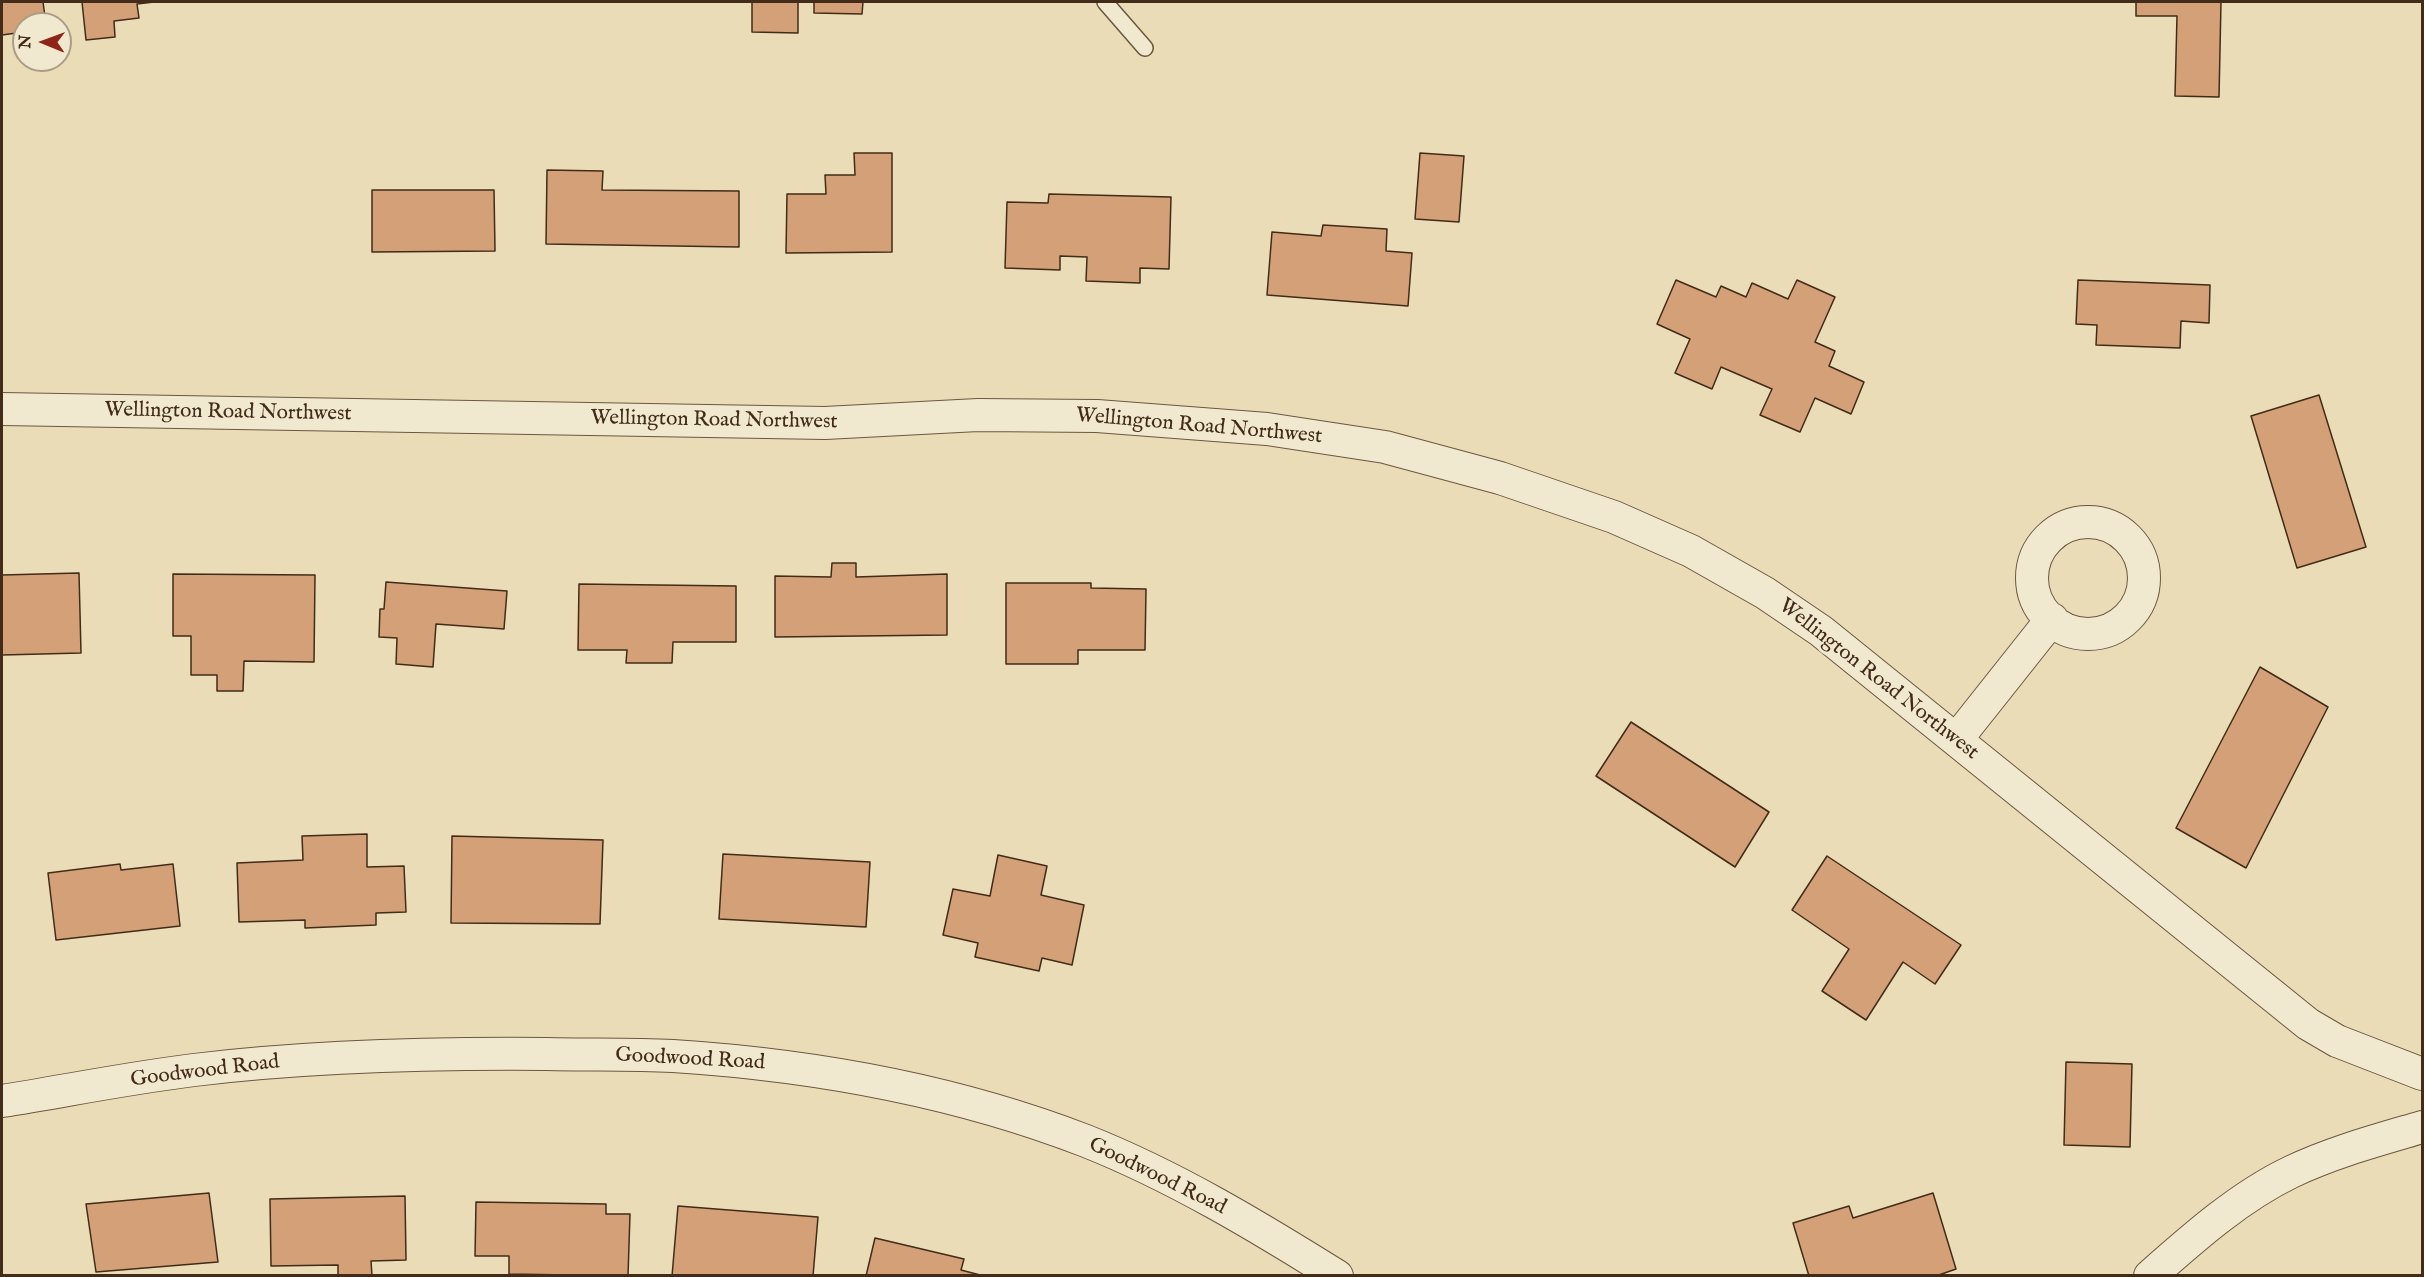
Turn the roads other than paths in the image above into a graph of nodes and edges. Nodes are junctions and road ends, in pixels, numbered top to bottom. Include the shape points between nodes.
1 (1105, 2) edge
2 (1145, 48) dead end
3 (2, 409) edge
4 (2052, 620) dead end
5 (1956, 740) junction
6 (2422, 1074) edge
7 (2, 1101) edge
8 (2422, 1127) edge
9 (1337, 1275) edge
10 (2150, 1275) edge

1 - 2 lane
3 - 5 street, Wellington Road Northwest via 825,423 978,415 1097,416 1267,429 1385,447 1500,478 1614,517 1691,551 1765,593 1821,631
4 - 5 street
5 - 6 street, Wellington Road Northwest via 2308,1024 2337,1041
7 - 9 street, Goodwood Road via 193,1070 328,1057 670,1056 772,1065 873,1080 989,1108 1086,1141 1164,1175
8 - 10 street via 2354,1147 2290,1172 2233,1207

